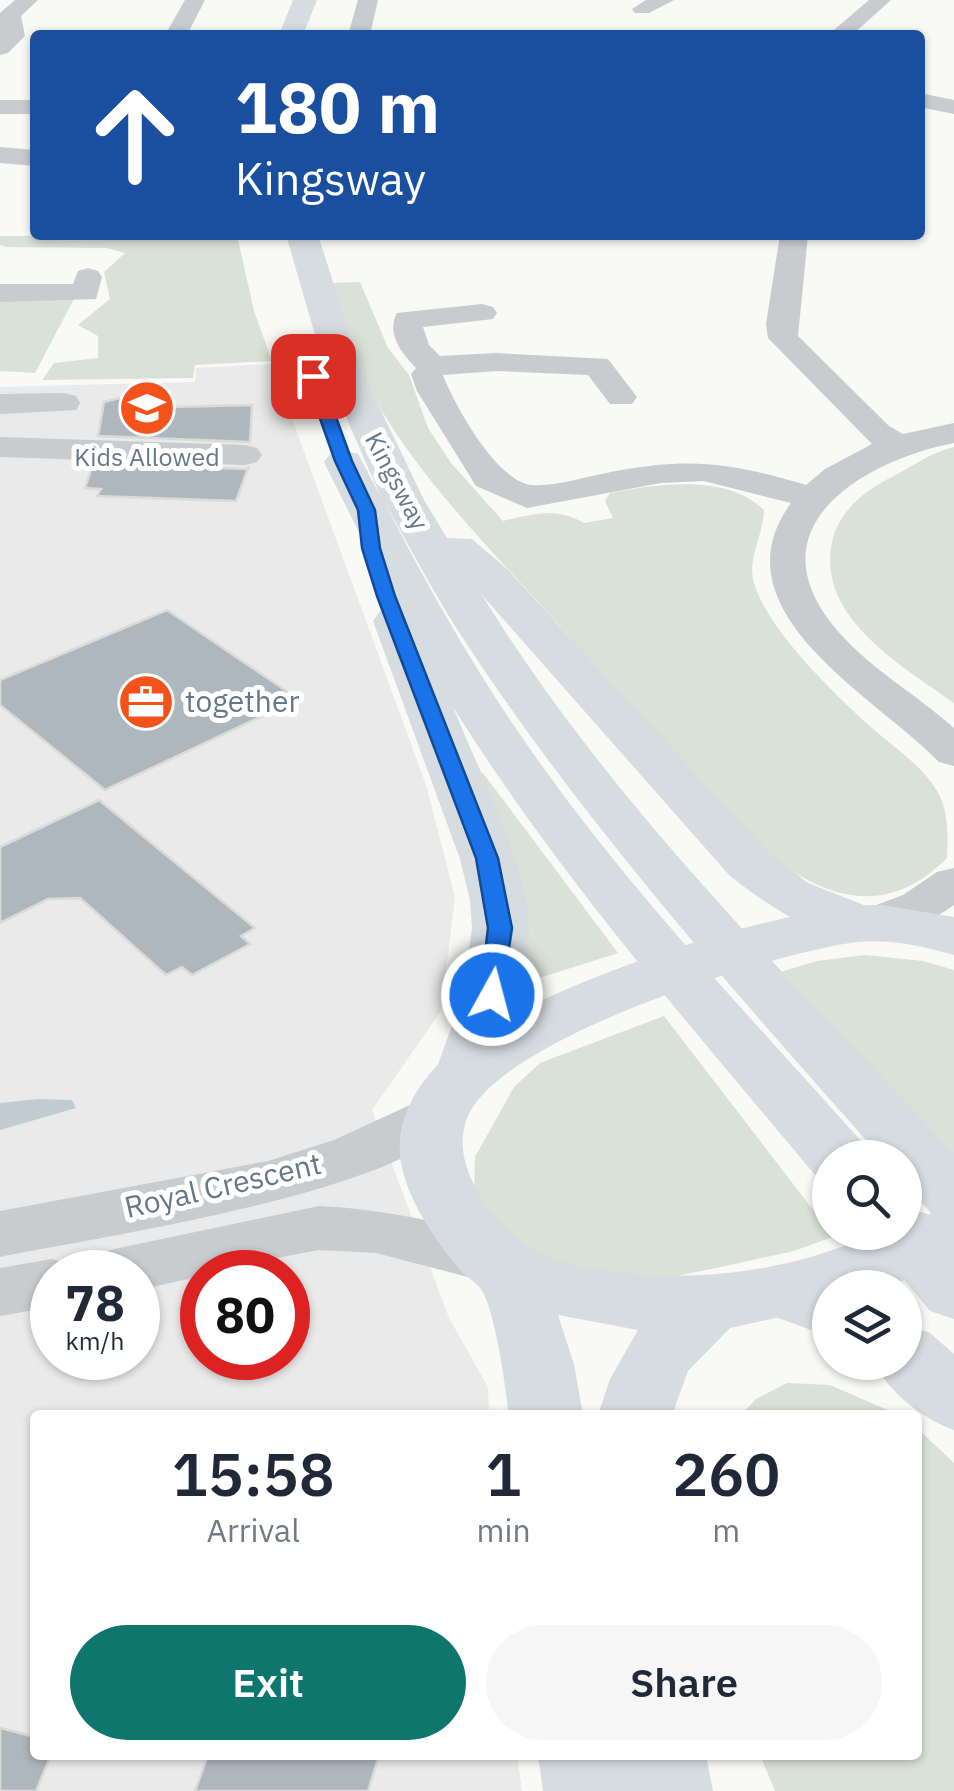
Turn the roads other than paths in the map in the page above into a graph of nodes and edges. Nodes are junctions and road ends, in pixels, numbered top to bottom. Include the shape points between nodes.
1 (28, 0) edge
2 (195, 0) edge
3 (305, 0) edge
4 (323, 0) edge
5 (368, 0) edge
6 (664, 0) edge
7 (881, 0) edge
8 (642, 9) dead end
9 (179, 30) edge
10 (294, 30) edge
11 (313, 30) edge
12 (360, 30) edge
13 (845, 30) edge
14 (0, 48) edge
15 (925, 101) edge
16 (0, 106) edge
17 (30, 107) edge
18 (954, 107) edge
19 (0, 155) edge
20 (30, 158) edge
21 (279, 240) edge
22 (303, 240) edge
23 (793, 240) edge
24 (394, 284) dead end
25 (0, 292) edge
26 (82, 296) dead end
27 (482, 313) dead end
28 (408, 319) junction
29 (613, 334) dead end
30 (433, 366) junction
31 (597, 366) junction
32 (621, 398) dead end
33 (0, 404) edge
34 (954, 434) edge
35 (898, 445) junction
36 (16, 448) edge
37 (244, 455) dead end
38 (791, 456) dead end
39 (720, 473) junction
40 (811, 498) junction
41 (388, 509) junction
42 (475, 659) junction
43 (954, 753) edge
44 (954, 883) edge
45 (865, 924) junction
46 (954, 936) edge
47 (451, 1092) junction
48 (823, 1140) edge
49 (954, 1195) edge
50 (954, 1232) edge
51 (0, 1234) edge
52 (160, 1262) edge
53 (500, 1265) junction
54 (862, 1270) edge
55 (812, 1283) edge
56 (922, 1286) edge
57 (954, 1291) edge
58 (714, 1302) junction
59 (922, 1370) edge
60 (954, 1399) edge
61 (545, 1410) edge
62 (637, 1410) edge
63 (581, 1760) edge
64 (664, 1760) edge
65 (586, 1791) edge
66 (670, 1791) edge

1 - 14 street via 10,14 14,36
2 - 9 street
3 - 10 main road
4 - 11 main road
5 - 12 street
6 - 8 street
7 - 13 street
15 - 18 street
16 - 17 street
19 - 20 street
21 - 41 main road, Kingsway via 321,402
22 - 41 main road, Kingsway
23 - 35 street via 783,338 862,419
24 - 28 street
25 - 26 street
27 - 28 street
28 - 30 street via 418,354
29 - 31 street
30 - 31 street
30 - 39 street via 427,374 433,391 488,478 526,498 585,502 661,473
31 - 32 street
33 - 36 street via 64,403
34 - 35 street
35 - 40 street via 850,467
36 - 37 street
38 - 39 street
39 - 40 street
40 - 43 street via 790,533 787,561 804,613 834,649
41 - 42 main road, Kingsway
41 - 45 main road via 492,578 748,864 789,894
41 - 47 main road via 371,548 498,900 492,995
42 - 48 main road via 542,802
42 - 49 main road
44 - 45 street via 920,906
45 - 46 main road
45 - 47 main road via 756,948 552,1020 514,1038
47 - 51 street, Royal Crescent via 356,1154 314,1168 200,1198
47 - 53 main road via 430,1149 435,1171 452,1208
50 - 54 main road
52 - 53 street, Royal Crescent via 319,1228 376,1231
53 - 58 main road via 601,1300
53 - 61 main road via 538,1364
55 - 58 main road
56 - 57 main road
58 - 62 main road via 673,1334
59 - 60 main road
63 - 65 main road
64 - 66 main road

